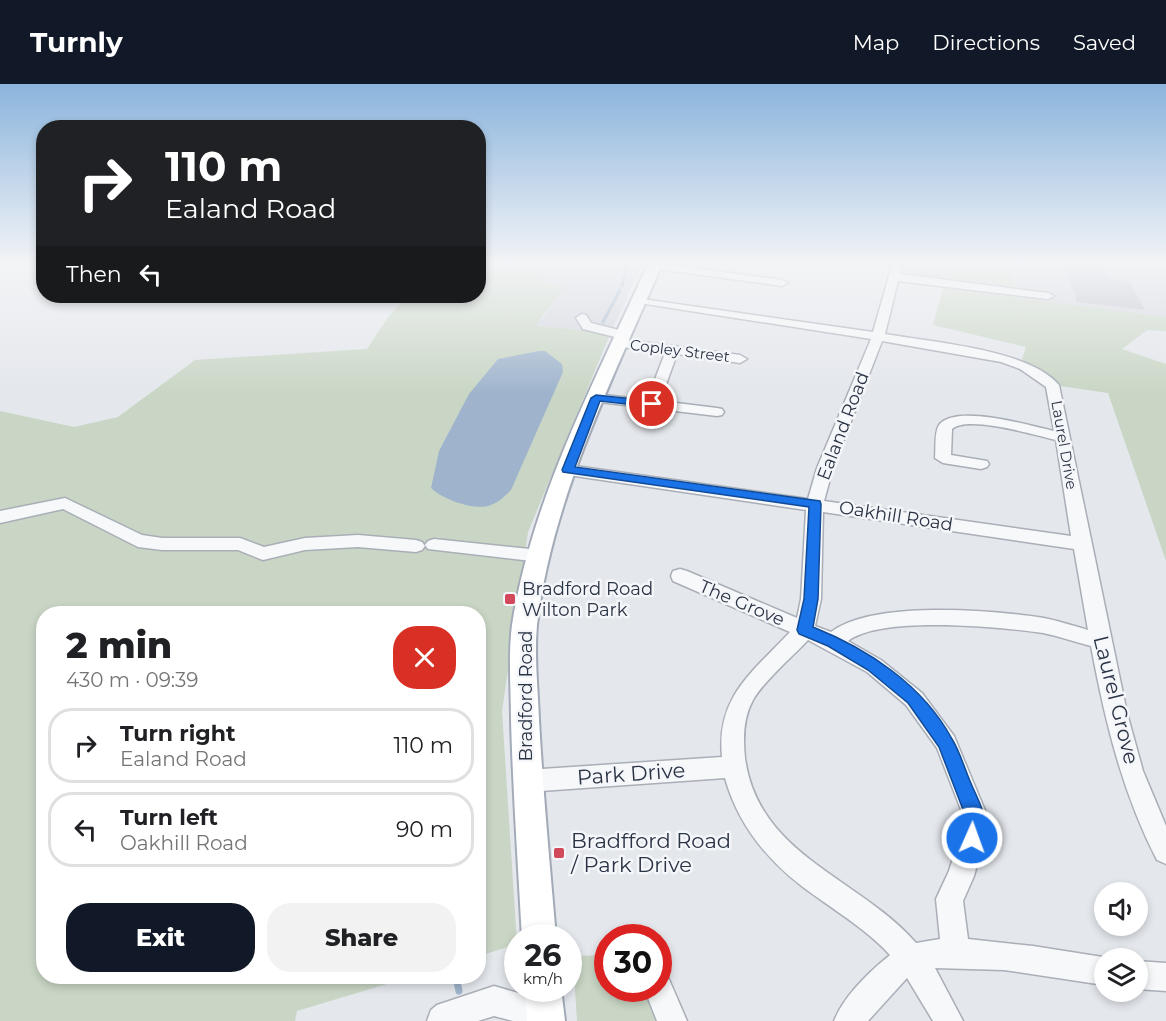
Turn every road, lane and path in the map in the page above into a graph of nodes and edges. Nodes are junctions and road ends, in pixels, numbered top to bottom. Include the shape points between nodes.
1 (636, 306) edge
2 (677, 306) edge
3 (886, 306) edge
4 (582, 318) dead end
5 (878, 336) junction
6 (621, 339) junction
7 (672, 350) junction
8 (740, 359) dead end
9 (596, 398) junction
10 (652, 404) junction
11 (971, 406) dead end
12 (717, 412) dead end
13 (978, 421) junction
14 (1062, 437) junction
15 (981, 464) dead end
16 (568, 470) junction
17 (815, 504) junction
18 (0, 517) edge
19 (1082, 544) junction
20 (540, 556) junction
21 (680, 576) dead end
22 (804, 630) junction
23 (1101, 641) junction
24 (833, 642) junction
25 (734, 767) junction
26 (527, 781) junction
27 (1166, 851) edge
28 (538, 924) edge
29 (957, 952) junction
30 (910, 959) junction
31 (1094, 970) edge
32 (1148, 976) edge
33 (1166, 977) edge
34 (664, 1002) edge
35 (545, 1008) edge
36 (442, 1021) edge
37 (672, 1021) edge
38 (849, 1021) edge
39 (948, 1021) edge

1 - 6 main road, Bradford Road
2 - 5 street, Laurel Drive
3 - 5 street, Ealand Road
4 - 6 street, Copley Street via 587,326
5 - 14 street, Laurel Drive via 942,343 1025,366 1052,385
5 - 17 street, Ealand Road via 825,468
6 - 7 street, Copley Street
6 - 9 main road, Bradford Road
7 - 8 street, Copley Street
7 - 10 street
9 - 10 street
9 - 16 main road, Bradford Road
10 - 12 street
11 - 13 street
13 - 14 street
13 - 15 street via 958,420 945,428 943,458
14 - 19 street, Laurel Drive
16 - 17 street, Oakhill Road
16 - 20 main road, Bradford Road
17 - 19 street, Oakhill Road
17 - 22 street, Ealand Road via 811,599
18 - 20 street via 65,503 138,541 240,544 263,555 305,544 358,541
19 - 23 street, Laurel Grove
20 - 26 main road, Bradford Road via 525,626
21 - 22 street, The Grove
22 - 24 street, The Grove
22 - 25 street via 745,693 732,725
23 - 24 street via 1033,625 897,618 848,630
23 - 27 street, Laurel Grove via 1111,698 1132,769
24 - 29 street, The Grove via 874,666 914,699 946,743 977,820 961,876 949,899
25 - 26 street, Park Drive
25 - 30 street via 754,821 784,856 858,907
26 - 28 main road, Bradford Road
29 - 30 street via 933,952
29 - 31 street
30 - 38 street via 891,972
30 - 39 street via 924,975
32 - 33 street
34 - 37 street
35 - 36 street via 494,1001

